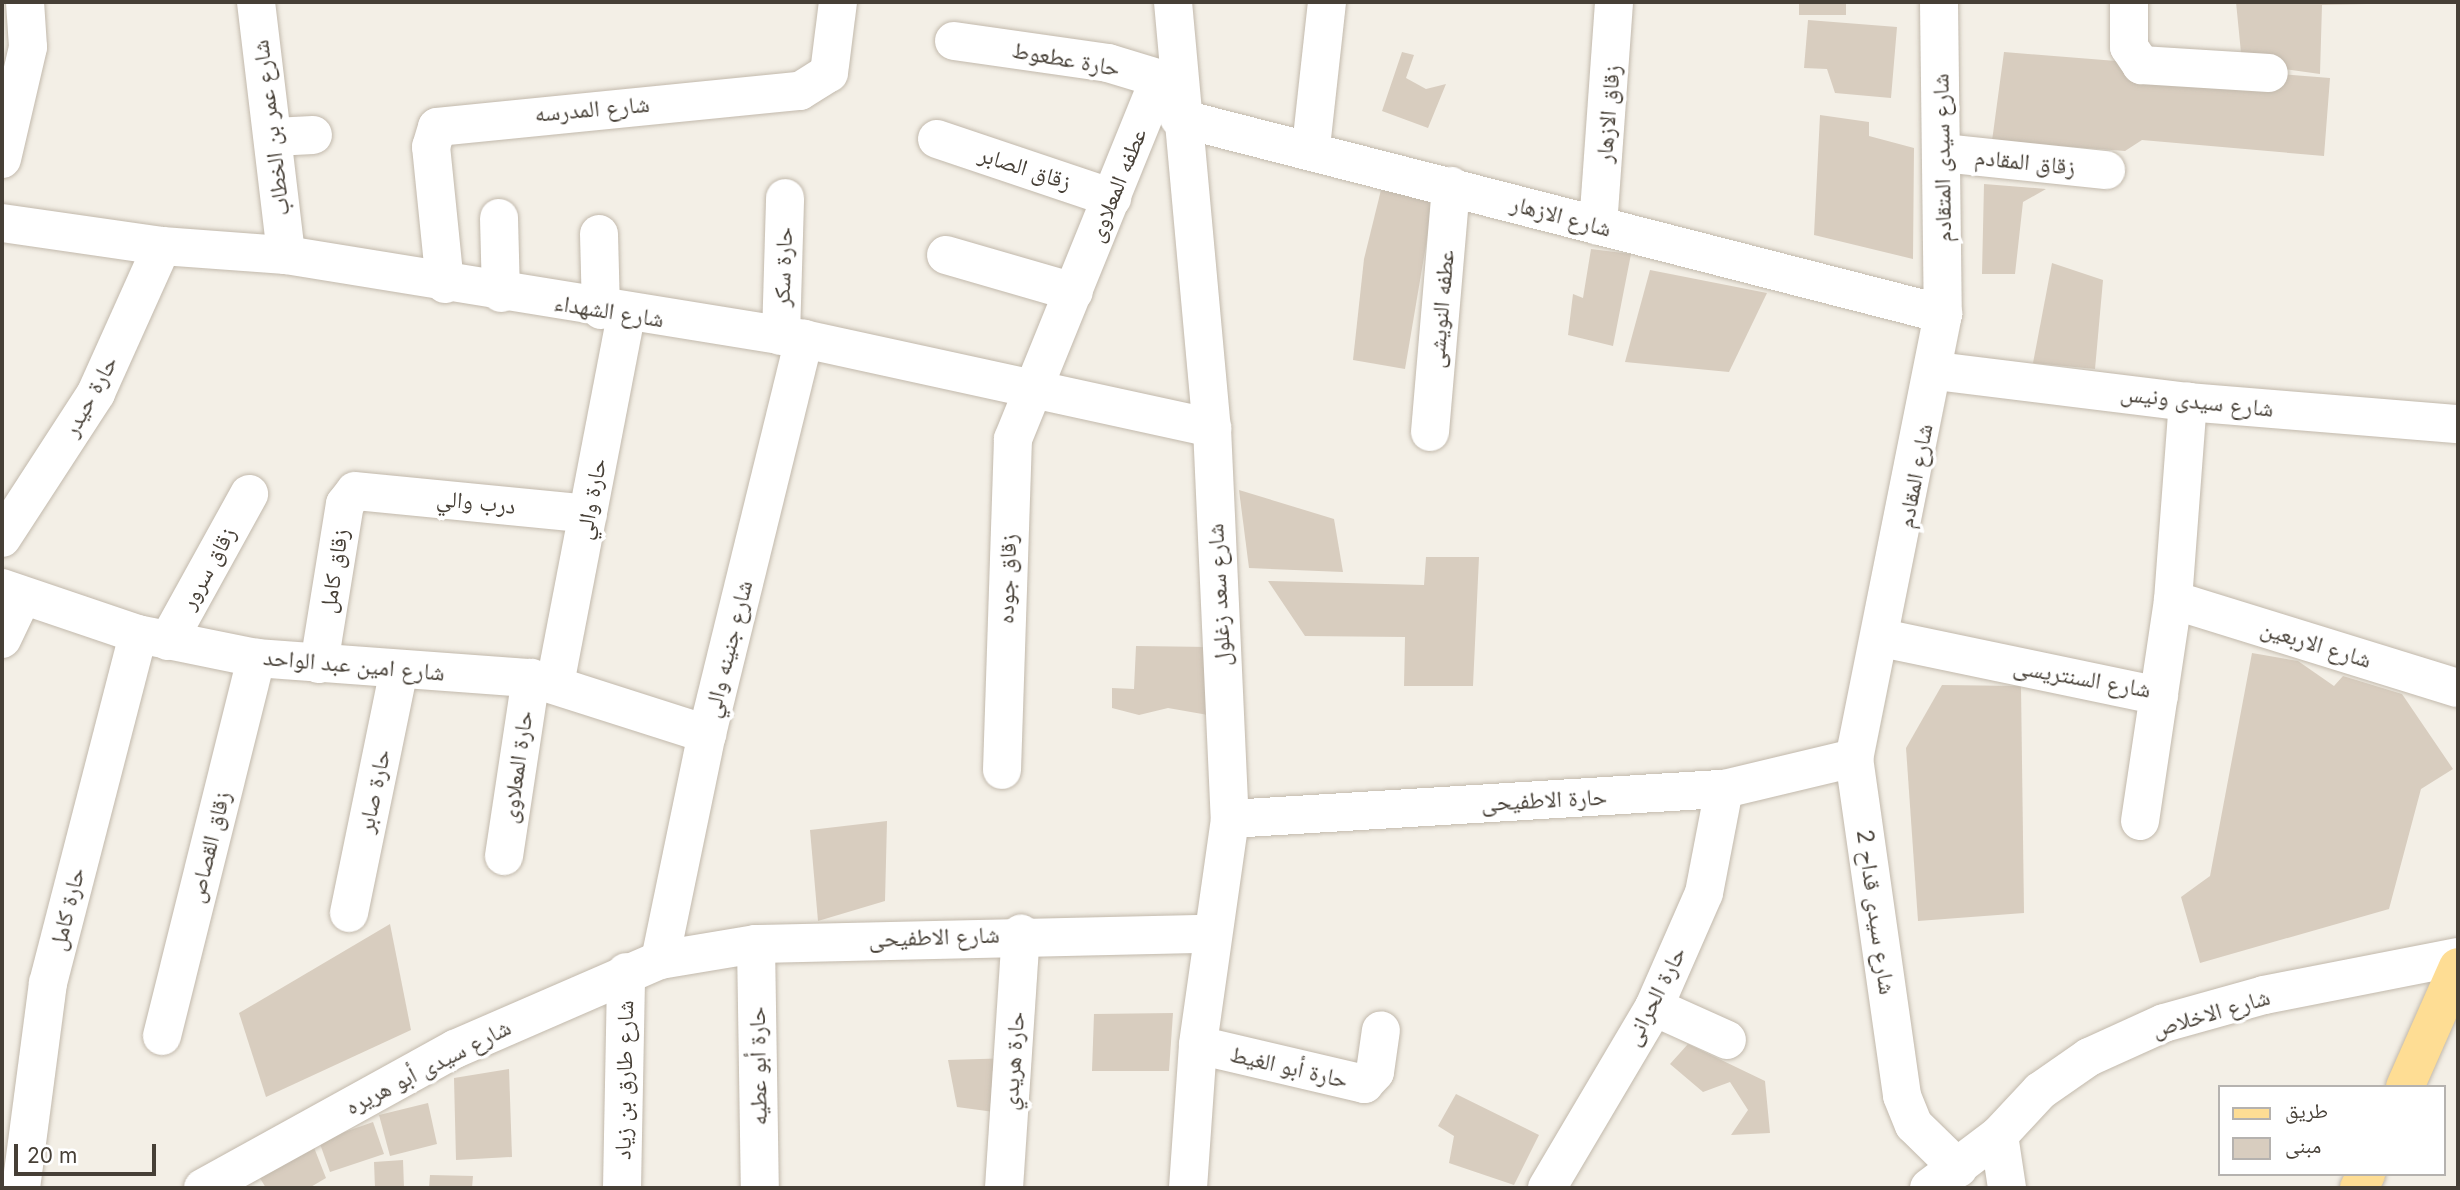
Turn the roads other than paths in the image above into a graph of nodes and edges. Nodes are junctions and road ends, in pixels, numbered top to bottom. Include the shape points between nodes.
1 (25, 2) edge
2 (256, 2) edge
3 (838, 2) edge
4 (1173, 2) edge
5 (1327, 2) edge
6 (1615, 2) edge
7 (1939, 2) edge
8 (2129, 2) edge
9 (954, 41) dead end
10 (15, 48) edge
11 (2269, 73) dead end
12 (1172, 93) junction
13 (313, 135) dead end
14 (274, 137) junction
15 (937, 139) dead end
16 (1311, 147) junction
17 (1943, 153) junction
18 (2, 159) edge
19 (2106, 170) dead end
20 (1451, 186) junction
21 (785, 198) dead end
22 (1112, 198) junction
23 (499, 218) dead end
24 (2, 222) edge
25 (1598, 226) junction
26 (599, 234) dead end
27 (162, 246) junction
28 (286, 255) junction
29 (946, 255) dead end
30 (445, 284) junction
31 (1074, 292) junction
32 (501, 293) junction
33 (614, 312) junction
34 (1943, 314) junction
35 (793, 338) junction
36 (1936, 370) junction
37 (1034, 392) junction
38 (2188, 402) junction
39 (2458, 424) edge
40 (1212, 428) junction
41 (1430, 432) dead end
42 (364, 489) joint
43 (249, 494) dead end
44 (588, 514) junction
45 (2, 538) edge
46 (12, 592) edge
47 (2173, 600) junction
48 (153, 638) junction
49 (1882, 638) junction
50 (2, 639) edge
51 (256, 657) junction
52 (320, 664) junction
53 (399, 670) junction
54 (543, 681) junction
55 (2458, 688) edge
56 (2159, 696) junction
57 (707, 734) junction
58 (1854, 758) junction
59 (1002, 770) dead end
60 (1724, 789) junction
61 (1230, 819) junction
62 (2140, 821) dead end
63 (504, 856) dead end
64 (349, 912) dead end
65 (1021, 934) junction
66 (1210, 934) junction
67 (756, 944) junction
68 (2458, 957) edge
69 (643, 966) junction
70 (2458, 967) edge
71 (1654, 1007) junction
72 (1381, 1030) dead end
73 (162, 1036) dead end
74 (1727, 1040) dead end
75 (1198, 1045) junction
76 (2406, 1085) edge
77 (1999, 1135) junction
78 (1944, 1178) edge
79 (21, 1188) edge
80 (204, 1188) edge
81 (622, 1188) edge
82 (760, 1188) edge
83 (1004, 1188) edge
84 (1188, 1188) edge
85 (1547, 1188) edge
86 (2007, 1188) edge

1 - 10 street
2 - 14 street, شارع عمر بن الخطاب
3 - 30 street, شارع المدرسه via 829,73 800,90 437,127 431,147
4 - 12 street, شارع سعد زغلول
5 - 16 street
6 - 25 street, زقاق الازهار
7 - 17 street, شارع سيدى المتقادم
8 - 11 street via 2129,47 2141,65
9 - 12 street, حارة عطعوط via 1108,63
10 - 18 street
12 - 16 street, شارع الازهار
12 - 22 street, عطفه المعلاوى
12 - 40 street, شارع سعد زغلول
13 - 14 street
14 - 28 street, شارع عمر بن الخطاب
15 - 22 street, زقاق الصابر
16 - 20 street, شارع الازهار
17 - 19 street, زقاق المقادم
17 - 34 street, شارع سيدى المتقادم
20 - 25 street, شارع الازهار
20 - 41 street, عطفه النويشى
21 - 35 street, حارة سكر
22 - 31 street, عطفه المعلاوى
23 - 32 street
24 - 27 street, شارع الشهداء
25 - 34 street, شارع الازهار
26 - 33 street, حارة والي
27 - 28 street, شارع الشهداء
27 - 45 street, حارة حيدر via 96,393
28 - 30 street, شارع الشهداء
29 - 31 street
30 - 32 street, شارع الشهداء
31 - 37 street, عطفه المعلاوى
32 - 33 street, شارع الشهداء
33 - 35 street, شارع الشهداء
33 - 44 street, حارة والي
34 - 36 street, شارع المقادم
35 - 37 street, شارع الشهداء
35 - 57 street, شارع جنينه والي
36 - 38 street, شارع سيدى ونيس
36 - 49 street, شارع المقادم
37 - 40 street, شارع الشهداء
37 - 59 street, زقاق جوده via 1013,439 1010,466
38 - 39 street, شارع سيدى ونيس
38 - 47 street, شارع السنتريسى
40 - 61 street, شارع سعد زغلول
42 - 44 street, درب والي
42 - 52 street, زقاق كامل via 345,504
43 - 48 street, زقاق سرور
44 - 54 street, حارة والي
46 - 48 street, شارع امين عبد الواحد
46 - 50 street
47 - 55 street, شارع الاربعين
47 - 56 street, شارع السنتريسى
48 - 51 street, شارع امين عبد الواحد
48 - 79 street, حارة كامل via 48,983
49 - 56 street, شارع السنتريسى
49 - 58 street, شارع سيدى قداح 2
51 - 52 street, شارع امين عبد الواحد
51 - 73 street, زقاق القصاص
52 - 53 street, شارع امين عبد الواحد
53 - 54 street, شارع امين عبد الواحد
53 - 64 street, حارة صابر
54 - 57 street, شارع امين عبد الواحد
54 - 63 street, حارة المعلاوى
56 - 62 street
57 - 69 street, شارع جنينه والي
58 - 60 street, حارة الاطفيحى
58 - 78 street, شارع سيدى قداح 2 via 1902,1096
60 - 61 street, حارة الاطفيحى
60 - 71 street, حارة الحرانى via 1704,893
61 - 66 street, شارع سعد زغلول
65 - 66 street, شارع الاطفيحى
65 - 67 street, شارع الاطفيحى
65 - 83 street, حارة هريدي
66 - 75 street, شارع سعد زغلول
67 - 69 street, شارع الاطفيحى
67 - 82 street, حارة أبو عطيه
68 - 77 street, شارع الاخلاص via 2264,995 2164,1023 2089,1057 2040,1091
69 - 80 street, شارع سيدى أبو هريره via 455,1049
69 - 81 street, شارع طارق بن زياد
70 - 76 main road
71 - 74 street
71 - 85 street, حارة الحرانى
72 - 75 street, حارة أبو الغيط via 1375,1072 1364,1084
75 - 84 street, شارع سعد زغلول
77 - 78 street, شارع الاخلاص
77 - 86 street

